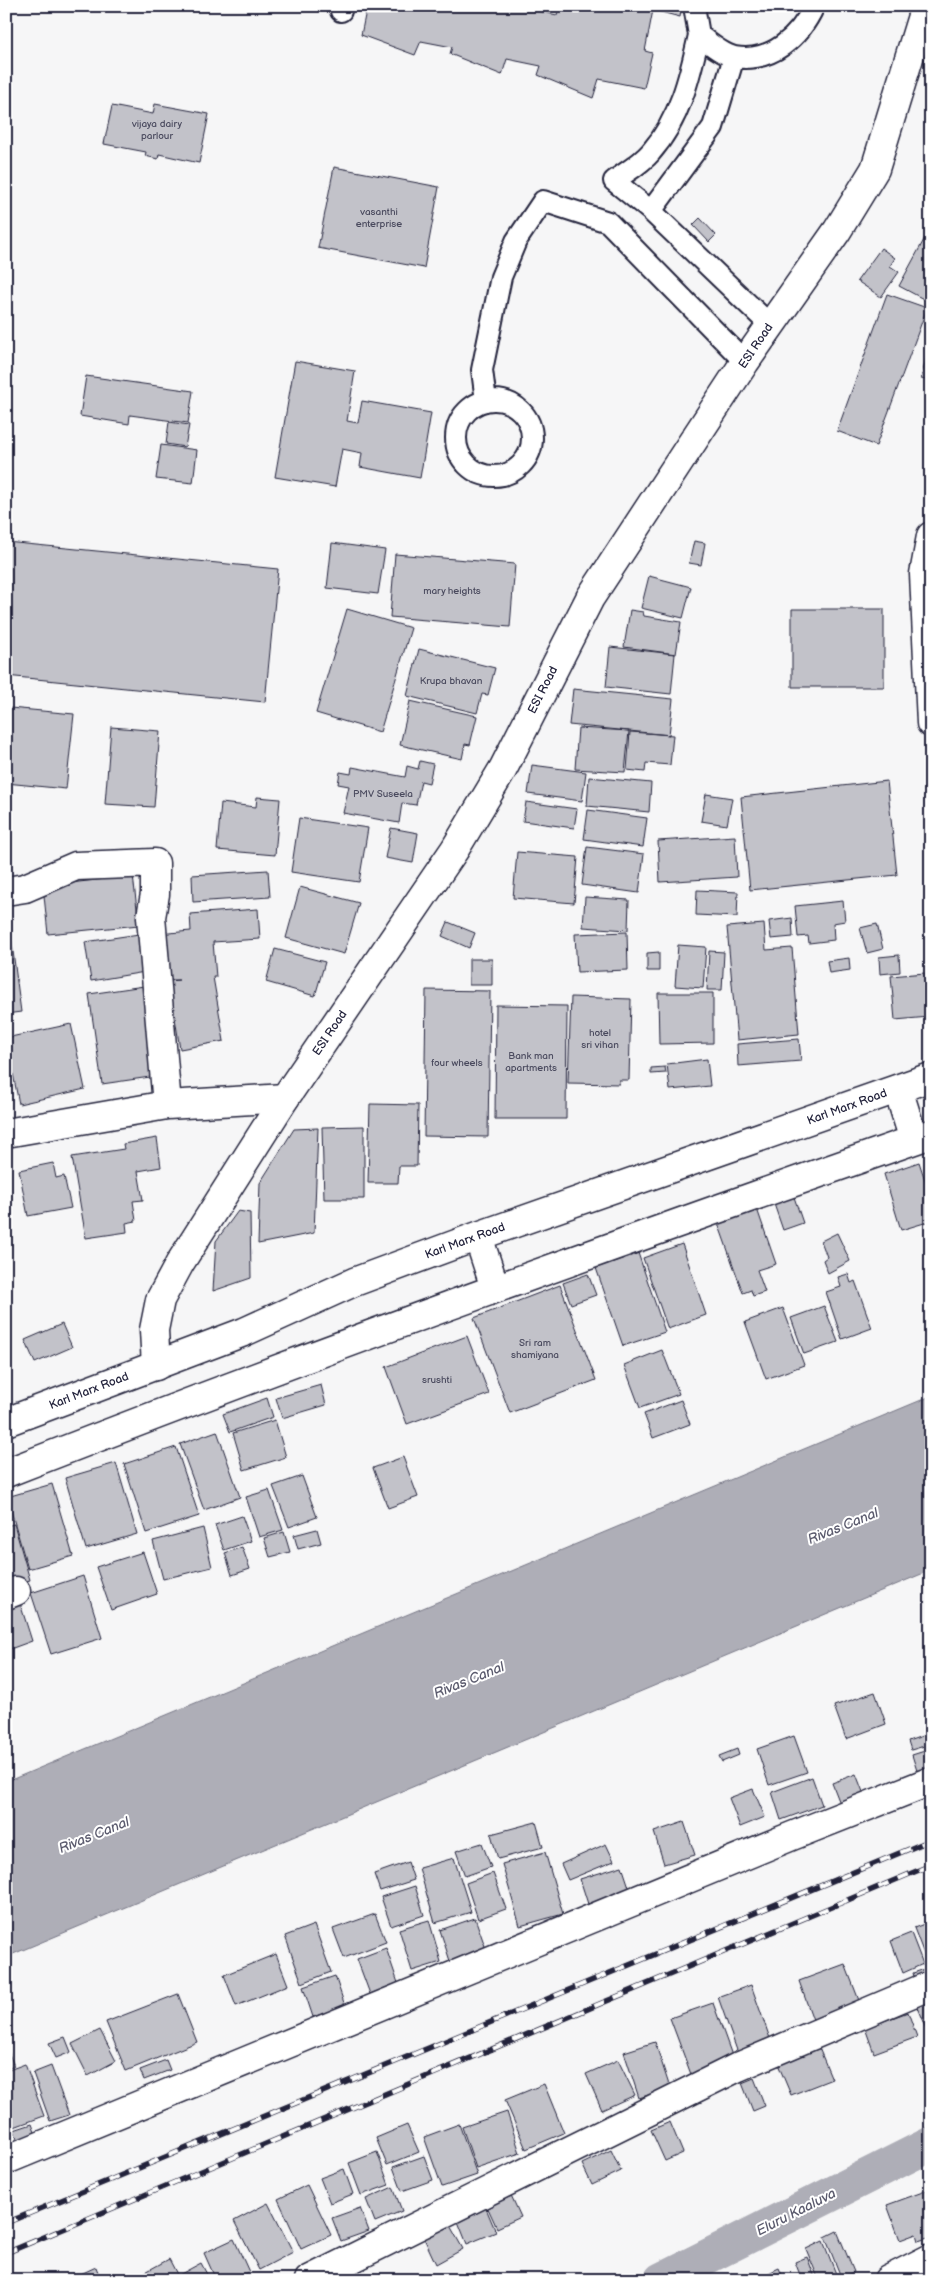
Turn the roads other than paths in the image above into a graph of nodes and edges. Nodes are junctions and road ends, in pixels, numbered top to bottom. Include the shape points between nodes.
1 (694, 6) edge
2 (814, 6) edge
3 (925, 6) edge
4 (699, 35) junction
5 (734, 57) junction
6 (651, 212) junction
7 (770, 325) junction
8 (745, 362) junction
9 (486, 401) dead end
10 (931, 536) edge
11 (928, 574) edge
12 (931, 723) edge
13 (6, 891) edge
14 (931, 1077) edge
15 (898, 1089) junction
16 (286, 1098) junction
17 (167, 1105) junction
18 (6, 1133) edge
19 (922, 1137) edge
20 (478, 1236) junction
21 (495, 1288) junction
22 (156, 1366) junction
23 (6, 1422) edge
24 (6, 1473) edge
25 (931, 1780) edge
26 (931, 1985) edge
27 (6, 2160) edge
28 (931, 2258) edge
29 (309, 2280) edge
30 (888, 2280) edge

1 - 4 lane
2 - 5 lane via 802,29 783,46 757,58
3 - 7 street, ESI Road via 875,169 837,231
4 - 5 lane
4 - 6 lane via 676,115 651,153 614,181
5 - 6 lane via 713,127
6 - 7 lane
7 - 8 street, ESI Road
8 - 9 lane via 608,222 543,200 516,241 502,277 482,370
8 - 16 street, ESI Road via 590,598 503,769 455,849
10 - 11 street
11 - 12 street
13 - 17 street via 25,888 76,866 155,863 151,917
14 - 15 street, Karl Marx Road
15 - 19 street
15 - 20 street, Karl Marx Road
16 - 17 street
16 - 22 street, ESI Road via 180,1263 160,1300 154,1330
17 - 18 street
19 - 21 street
20 - 21 street
20 - 22 street, Karl Marx Road via 354,1282 244,1332
21 - 24 street
22 - 23 street, Karl Marx Road
25 - 27 street
26 - 29 street via 738,2067
28 - 30 street

